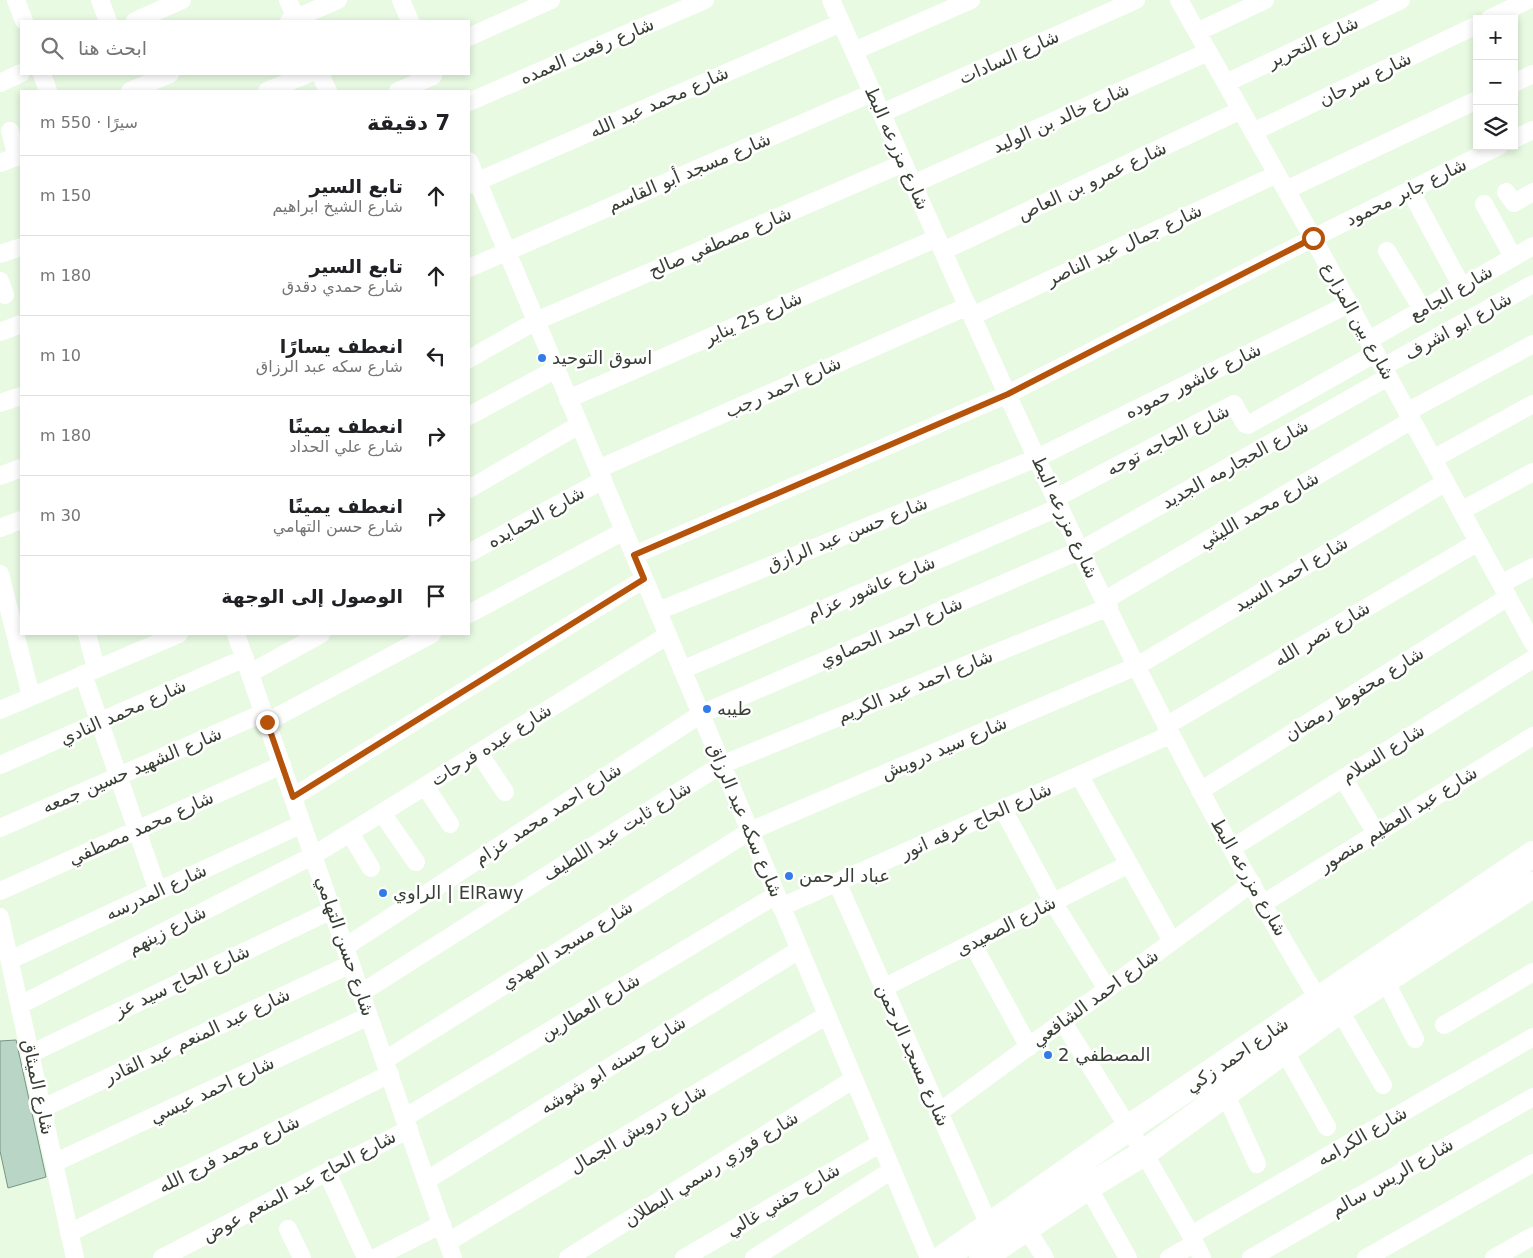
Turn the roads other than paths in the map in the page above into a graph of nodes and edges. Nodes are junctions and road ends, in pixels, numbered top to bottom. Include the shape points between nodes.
1 (16, 0) edge
2 (100, 0) edge
3 (182, 0) edge
4 (288, 0) edge
5 (338, 0) edge
6 (402, 0) edge
7 (551, 0) edge
8 (705, 0) edge
9 (971, 0) edge
10 (1136, 0) edge
11 (1179, 0) edge
12 (1265, 0) edge
13 (1401, 0) edge
14 (1528, 0) edge
15 (836, 2) edge
16 (155, 6) edge
17 (1497, 15) edge
18 (24, 20) edge
19 (108, 20) edge
20 (136, 20) edge
21 (294, 20) edge
22 (410, 20) edge
23 (841, 23) junction
24 (1473, 27) edge
25 (1197, 32) junction
26 (470, 37) edge
27 (854, 51) junction
28 (1208, 52) junction
29 (20, 73) edge
30 (1533, 74) edge
31 (42, 75) edge
32 (168, 75) edge
33 (306, 75) edge
34 (320, 75) edge
35 (435, 80) edge
36 (1518, 81) edge
37 (0, 83) edge
38 (1226, 83) junction
39 (48, 90) edge
40 (132, 90) edge
41 (269, 90) edge
42 (328, 90) edge
43 (401, 90) edge
44 (872, 93) junction
45 (470, 102) edge
46 (1473, 102) edge
47 (1241, 110) junction
48 (882, 114) junction
49 (1533, 130) edge
50 (10, 131) dead end
51 (1253, 132) junction
52 (1518, 137) edge
53 (1491, 150) edge
54 (19, 156) edge
55 (0, 163) edge
56 (904, 163) junction
57 (470, 166) edge
58 (1276, 174) junction
59 (473, 183) edge
60 (913, 184) junction
61 (1286, 190) junction
62 (1410, 190) junction
63 (1506, 192) dead end
64 (1533, 192) edge
65 (1484, 204) dead end
66 (1313, 238) junction
67 (940, 244) junction
68 (1533, 246) edge
69 (20, 247) edge
70 (1387, 251) dead end
71 (506, 252) junction
72 (0, 254) edge
73 (1513, 257) junction
74 (470, 268) edge
75 (1533, 284) edge
76 (1462, 287) junction
77 (1349, 304) junction
78 (1422, 309) junction
79 (970, 311) junction
80 (536, 321) junction
81 (20, 324) edge
82 (0, 332) edge
83 (1533, 344) edge
84 (471, 353) edge
85 (1379, 359) junction
86 (556, 369) junction
87 (1008, 394) junction
88 (20, 396) edge
89 (568, 398) junction
90 (0, 404) edge
91 (1533, 404) edge
92 (470, 415) edge
93 (1410, 416) junction
94 (580, 425) junction
95 (1037, 458) junction
96 (1433, 459) junction
97 (20, 468) edge
98 (1533, 472) edge
99 (600, 474) junction
100 (0, 476) edge
101 (1446, 482) junction
102 (470, 488) edge
103 (1058, 502) junction
104 (1461, 511) junction
105 (20, 520) edge
106 (0, 528) edge
107 (624, 531) junction
108 (1478, 542) junction
109 (1081, 550) junction
110 (470, 552) edge
111 (634, 555) junction
112 (1533, 566) edge
113 (0, 574) edge
114 (644, 579) junction
115 (1504, 590) junction
116 (1107, 604) junction
117 (10, 605) edge
118 (658, 611) junction
119 (470, 613) edge
120 (87, 635) edge
121 (236, 635) edge
122 (319, 635) edge
123 (430, 635) edge
124 (169, 636) edge
125 (668, 636) junction
126 (1533, 646) edge
127 (248, 665) junction
128 (1137, 666) junction
129 (682, 670) junction
130 (90, 671) junction
131 (31, 696) junction
132 (0, 710) edge
133 (701, 714) junction
134 (265, 718) junction
135 (99, 722) junction
136 (1168, 730) junction
137 (1533, 736) edge
138 (479, 753) junction
139 (0, 765) edge
140 (282, 765) junction
141 (721, 765) junction
142 (1079, 775) junction
143 (118, 776) junction
144 (1343, 778) junction
145 (425, 786) junction
146 (1200, 791) junction
147 (505, 792) dead end
148 (293, 797) junction
149 (1003, 809) junction
150 (382, 813) junction
151 (302, 824) junction
152 (450, 824) dead end
153 (0, 828) edge
154 (136, 830) junction
155 (750, 830) junction
156 (350, 833) junction
157 (1376, 833) junction
158 (1232, 848) junction
159 (1533, 854) edge
160 (314, 856) junction
161 (416, 862) dead end
162 (1128, 864) junction
163 (371, 868) dead end
164 (837, 882) junction
165 (1252, 883) junction
166 (1533, 885) edge
167 (0, 891) edge
168 (158, 891) junction
169 (778, 901) junction
170 (1053, 902) junction
171 (1264, 903) junction
172 (332, 910) junction
173 (0, 917) edge
174 (1172, 941) junction
175 (972, 943) junction
176 (345, 947) junction
177 (799, 950) junction
178 (10, 960) junction
179 (351, 964) junction
180 (1533, 972) edge
181 (1385, 980) junction
182 (883, 988) junction
183 (1107, 989) junction
184 (361, 993) junction
185 (20, 1005) junction
186 (1330, 1010) junction
187 (828, 1015) junction
188 (369, 1016) junction
189 (1062, 1022) junction
190 (1444, 1025) dead end
191 (1533, 1037) edge
192 (1415, 1038) dead end
193 (1029, 1047) junction
194 (1285, 1052) junction
195 (32, 1053) junction
196 (387, 1067) junction
197 (854, 1079) junction
198 (1383, 1086) dead end
199 (1225, 1093) junction
200 (1533, 1097) edge
201 (44, 1108) junction
202 (938, 1113) junction
203 (407, 1123) junction
204 (1327, 1127) dead end
205 (1128, 1129) junction
206 (881, 1143) junction
207 (1144, 1154) junction
208 (54, 1163) junction
209 (1533, 1163) edge
210 (1257, 1164) dead end
211 (892, 1170) junction
212 (327, 1172) junction
213 (427, 1180) junction
214 (1088, 1187) junction
215 (442, 1224) junction
216 (990, 1227) junction
217 (1026, 1228) junction
218 (288, 1229) dead end
219 (69, 1233) junction
220 (1533, 1236) edge
221 (1196, 1245) edge
222 (451, 1250) edge
223 (165, 1257) edge
224 (75, 1258) edge
225 (302, 1258) edge
226 (366, 1258) edge
227 (375, 1258) edge
228 (568, 1258) edge
229 (684, 1258) edge
230 (754, 1258) edge
231 (929, 1258) edge
232 (943, 1258) edge
233 (982, 1258) edge
234 (1045, 1258) edge
235 (1128, 1258) edge
236 (1169, 1258) edge
237 (1251, 1258) edge
238 (1366, 1258) edge
239 (1494, 1258) edge

1 - 18 street
2 - 19 street
3 - 16 street
4 - 21 street
5 - 21 street
6 - 22 street
7 - 26 street
8 - 45 street, شارع رفعت العمده
9 - 27 street
10 - 48 street, شارع السادات
11 - 25 street, شارع بين المزارع
12 - 25 street
13 - 38 street, شارع التحرير
14 - 17 street
15 - 23 street, شارع مزرعه البط
16 - 20 street
23 - 27 street, شارع مزرعه البط
23 - 59 street, شارع محمد عبد الله
24 - 51 street, شارع سرحان
25 - 28 street, شارع بين المزارع
27 - 44 street, شارع مزرعه البط
28 - 38 street, شارع بين المزارع
28 - 60 street, شارع خالد بن الوليد
29 - 37 street
30 - 36 street
31 - 39 street
32 - 40 street
33 - 41 street
34 - 42 street
35 - 43 street
38 - 47 street, شارع بين المزارع
44 - 48 street, شارع مزرعه البط
44 - 71 street, شارع مسجد أبو القاسم
46 - 61 street
47 - 51 street, شارع بين المزارع
47 - 67 street, شارع عمرو بن العاص
48 - 56 street, شارع مزرعه البط
49 - 52 street
50 - 54 street
51 - 58 street, شارع بين المزارع
53 - 62 street, شارع جابر محمود
54 - 55 street
56 - 60 street, شارع مزرعه البط
56 - 80 street, شارع مصطفي صالح
57 - 59 street, شارع سكه عبد الرزاق
58 - 61 street, شارع بين المزارع
58 - 79 street, شارع جمال عبد الناصر
59 - 71 street, شارع سكه عبد الرزاق
60 - 67 street, شارع مزرعه البط
61 - 66 street, شارع بين المزارع
62 - 66 street, شارع جابر محمود
62 - 76 street
63 - 64 street via 1514,202
65 - 73 street
66 - 77 street, شارع بين المزارع
66 - 87 street, شارع جابر محمود
67 - 79 street, شارع مزرعه البط
67 - 89 street, شارع 25 يناير
68 - 73 street, شارع الجامع
69 - 72 street
70 - 78 street
71 - 74 street, شارع مسجد أبو القاسم
71 - 80 street, شارع سكه عبد الرزاق
73 - 76 street, شارع الجامع
75 - 85 street, شارع ابو اشرف
76 - 78 street, شارع الجامع
77 - 85 street, شارع بين المزارع
77 - 95 street, شارع عاشور حموده
78 - 85 street, شارع الجامع
79 - 87 street, شارع مزرعه البط
79 - 99 street, شارع احمد رجب
80 - 84 street, شارع مصطفي صالح
80 - 86 street, شارع سكه عبد الرزاق
81 - 82 street
83 - 93 street, شارع محمد الليثي
85 - 93 street, شارع بين المزارع
85 - 103 street, شارع الحاجه توحه via 1248,425 1234,404
85 - 109 street, شارع الحجارمه الجديد
86 - 89 street, شارع سكه عبد الرزاق
86 - 92 street
87 - 95 street, شارع مزرعه البط
87 - 111 street, شارع جابر محمود
88 - 90 street
89 - 94 street, شارع سكه عبد الرزاق
91 - 96 street
93 - 96 street, شارع بين المزارع
93 - 116 street, شارع محمد الليثي
94 - 99 street, شارع سكه عبد الرزاق
94 - 102 street
95 - 103 street, شارع مزرعه البط
95 - 118 street, شارع حسن عبد الرازق
96 - 101 street, شارع بين المزارع
97 - 100 street
98 - 104 street
99 - 107 street, شارع سكه عبد الرزاق
99 - 110 street, شارع الحمايده
101 - 104 street, شارع بين المزارع
101 - 128 street, شارع احمد السيد
103 - 109 street, شارع مزرعه البط
103 - 129 street, شارع عاشور عزام
104 - 108 street, شارع بين المزارع
105 - 106 street
107 - 111 street, شارع سكه عبد الرزاق
107 - 119 street
108 - 115 street, شارع بين المزارع
108 - 136 street, شارع نصر الله
109 - 116 street, شارع مزرعه البط
109 - 133 street, شارع احمد الحصاوي
111 - 114 street, شارع سكه عبد الرزاق
112 - 115 street, شارع محفوظ رمضان
113 - 117 street
114 - 118 street, شارع سكه عبد الرزاق
114 - 148 street
115 - 126 street, شارع بين المزارع
115 - 146 street, شارع محفوظ رمضان
116 - 128 street, شارع مزرعه البط
116 - 141 street, شارع احمد عبد الكريم
117 - 131 street
118 - 125 street, شارع سكه عبد الرزاق
120 - 130 street
121 - 127 street, شارع حسن التهامي
122 - 127 street
123 - 134 street, شارع الشهيد حسين جمعه
124 - 130 street
125 - 129 street, شارع سكه عبد الرزاق
125 - 138 street, شارع عبده فرحات
126 - 144 street, شارع السلام
127 - 134 street, شارع حسن التهامي
127 - 135 street, شارع محمد النادي
128 - 136 street, شارع مزرعه البط
128 - 155 street, شارع سيد درويش
129 - 133 street, شارع سكه عبد الرزاق
130 - 131 street
130 - 135 street
131 - 132 street
133 - 141 street, شارع سكه عبد الرزاق
133 - 176 street, شارع احمد محمد عزام
134 - 140 street, شارع حسن التهامي
134 - 143 street, شارع الشهيد حسين جمعه
135 - 139 street, شارع محمد النادي
135 - 143 street
136 - 142 street, شارع الحاج عرفه انور
136 - 146 street, شارع مزرعه البط
137 - 157 street, شارع عبد العظيم منصور
138 - 145 street, شارع عبده فرحات
138 - 147 street
140 - 148 street, شارع حسن التهامي
140 - 154 street, شارع محمد مصطفي
141 - 155 street, شارع سكه عبد الرزاق
141 - 184 street, شارع ثابت عبد اللطيف
142 - 149 street, شارع الحاج عرفه انور
142 - 162 street
143 - 153 street, شارع الشهيد حسين جمعه
143 - 154 street
144 - 157 street
144 - 158 street, شارع السلام
145 - 150 street, شارع عبده فرحات
145 - 152 street
146 - 158 street, شارع مزرعه البط
148 - 151 street, شارع حسن التهامي
149 - 164 street, شارع الحاج عرفه انور
149 - 170 street
150 - 156 street, شارع عبده فرحات
150 - 161 street
151 - 160 street, شارع حسن التهامي
151 - 168 street, شارع المدرسه
154 - 167 street, شارع محمد مصطفي
154 - 168 street
155 - 169 street, شارع سكه عبد الرزاق
155 - 196 street, شارع مسجد المهدي
156 - 160 street, شارع عبده فرحات
156 - 163 street
157 - 171 street, شارع عبد العظيم منصور
158 - 165 street, شارع مزرعه البط
159 - 186 street, شارع احمد زكي
160 - 172 street, شارع حسن التهامي
160 - 185 street, شارع زينهم
162 - 170 street, شارع الصعيدى
162 - 174 street
164 - 169 street, شارع الحاج عرفه انور
164 - 182 street, شارع مسجد الرحمن
165 - 171 street, شارع مزرعه البط
165 - 174 street, شارع احمد الشافعي
166 - 181 street, شارع احمد زكي
168 - 178 street, شارع المدرسه
169 - 177 street, شارع سكه عبد الرزاق
169 - 203 street, شارع العطارين
170 - 175 street, شارع الصعيدى
170 - 183 street
171 - 186 street, شارع مزرعه البط
172 - 176 street, شارع حسن التهامي
172 - 195 street, شارع الحاج سيد عز
173 - 178 street, شارع الميثاق
174 - 183 street, شارع احمد الشافعي
175 - 182 street, شارع الصعيدى
175 - 193 street
176 - 179 street, شارع حسن التهامي
177 - 187 street, شارع سكه عبد الرزاق
177 - 213 street, شارع حسنه ابو شوشه
178 - 185 street, شارع الميثاق
179 - 184 street, شارع حسن التهامي
179 - 201 street, شارع عبد المنعم عبد القادر
180 - 190 street
181 - 186 street, شارع احمد زكي
181 - 192 street
182 - 202 street, شارع مسجد الرحمن
183 - 189 street, شارع احمد الشافعي
184 - 188 street, شارع حسن التهامي
185 - 195 street, شارع الميثاق
186 - 194 street, شارع احمد زكي
186 - 198 street, شارع مزرعه البط
186 - 205 street, شارع احمد زكي
187 - 197 street, شارع سكه عبد الرزاق
187 - 222 street, شارع درويش الجمال
188 - 196 street, شارع حسن التهامي
188 - 208 street, شارع احمد عيسي
189 - 193 street, شارع احمد الشافعي
189 - 205 street
191 - 221 street, شارع الكرامه
193 - 202 street, شارع احمد الشافعي
194 - 199 street, شارع احمد زكي
194 - 204 street
195 - 201 street, شارع الميثاق
196 - 203 street, شارع حسن التهامي
196 - 219 street, شارع محمد فرج الله
197 - 206 street, شارع سكه عبد الرزاق
197 - 228 street, شارع فوزي رسمي البطلان
199 - 207 street, شارع احمد زكي
199 - 210 street
200 - 237 street, شارع الريس سالم
201 - 208 street, شارع الميثاق
202 - 216 street, شارع مسجد الرحمن
203 - 212 street, شارع الحاج عبد المنعم عوض
203 - 213 street, شارع حسن التهامي
205 - 207 street
205 - 216 street, شارع احمد زكي
206 - 211 street, شارع سكه عبد الرزاق
206 - 229 street, شارع حفني غالي
207 - 214 street, شارع احمد زكي
207 - 221 street
208 - 219 street, شارع الميثاق
209 - 238 street
211 - 230 street
211 - 231 street, شارع سكه عبد الرزاق
212 - 223 street, شارع الحاج عبد المنعم عوض
212 - 226 street
213 - 215 street, شارع حسن التهامي
214 - 217 street, شارع احمد زكي
214 - 235 street
215 - 222 street, شارع حسن التهامي
215 - 227 street
216 - 232 street, شارع احمد زكي
217 - 233 street, شارع احمد زكي
217 - 234 street
218 - 225 street
219 - 224 street, شارع الميثاق
220 - 239 street
221 - 236 street, شارع الكرامه

